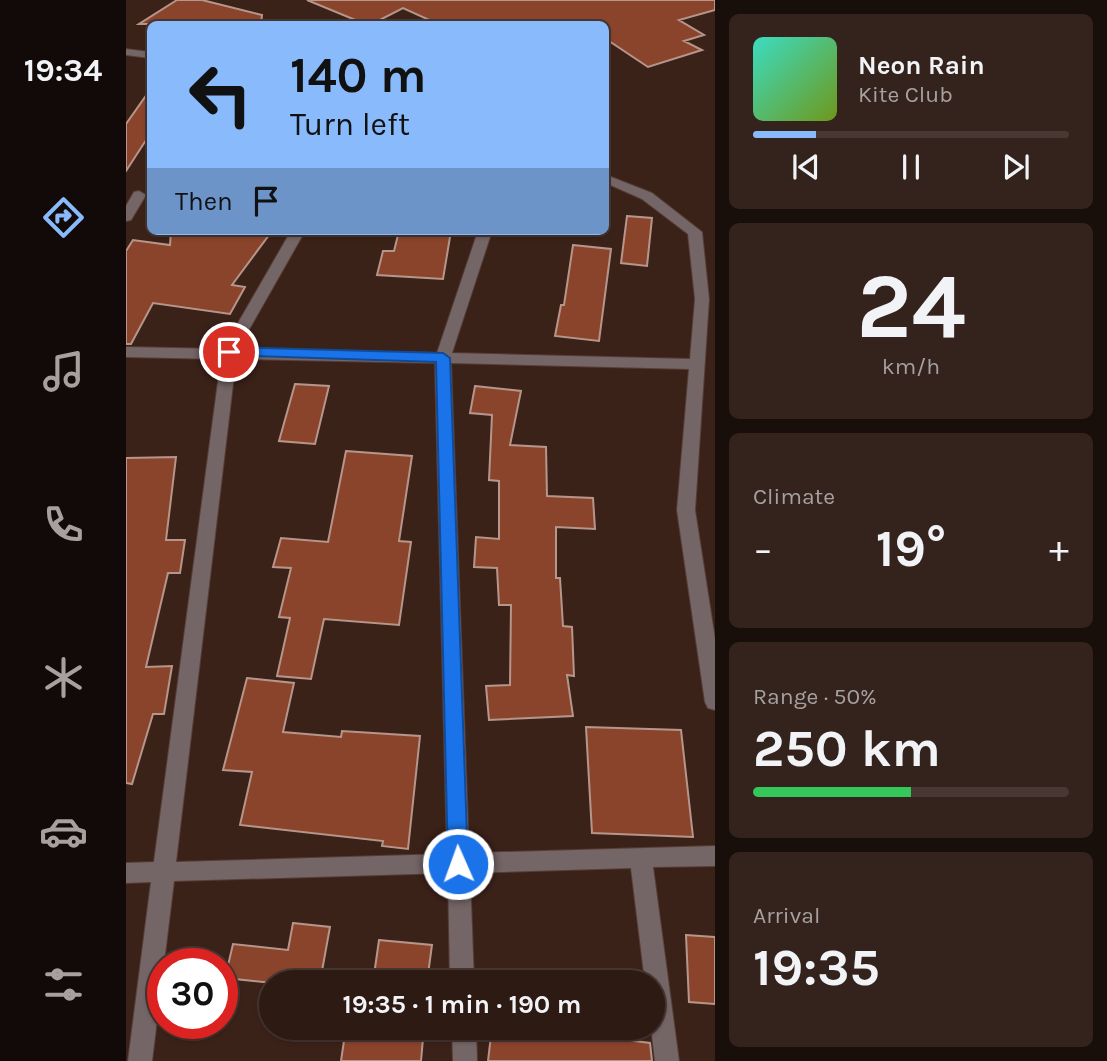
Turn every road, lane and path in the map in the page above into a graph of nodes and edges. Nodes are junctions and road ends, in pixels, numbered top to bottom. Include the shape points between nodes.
1 (126, 52) edge
2 (147, 55) edge
3 (609, 180) edge
4 (139, 195) dead end
5 (126, 217) edge
6 (296, 235) edge
7 (484, 235) edge
8 (126, 352) edge
9 (229, 352) junction
10 (443, 358) junction
11 (696, 364) junction
12 (715, 702) edge
13 (715, 856) edge
14 (641, 858) junction
15 (458, 864) junction
16 (165, 872) junction
17 (126, 873) edge
18 (462, 970) edge
19 (464, 1040) edge
20 (140, 1061) edge
21 (465, 1061) edge
22 (667, 1061) edge

1 - 2 street
3 - 11 street via 647,196 695,232 702,299
4 - 5 street
6 - 9 street
7 - 10 street
8 - 9 street
9 - 10 street
9 - 16 street
10 - 11 street
10 - 15 street
11 - 12 street via 686,510
13 - 14 street
14 - 15 street
14 - 22 street
15 - 16 street
15 - 18 street
16 - 17 street
16 - 20 street
19 - 21 street

